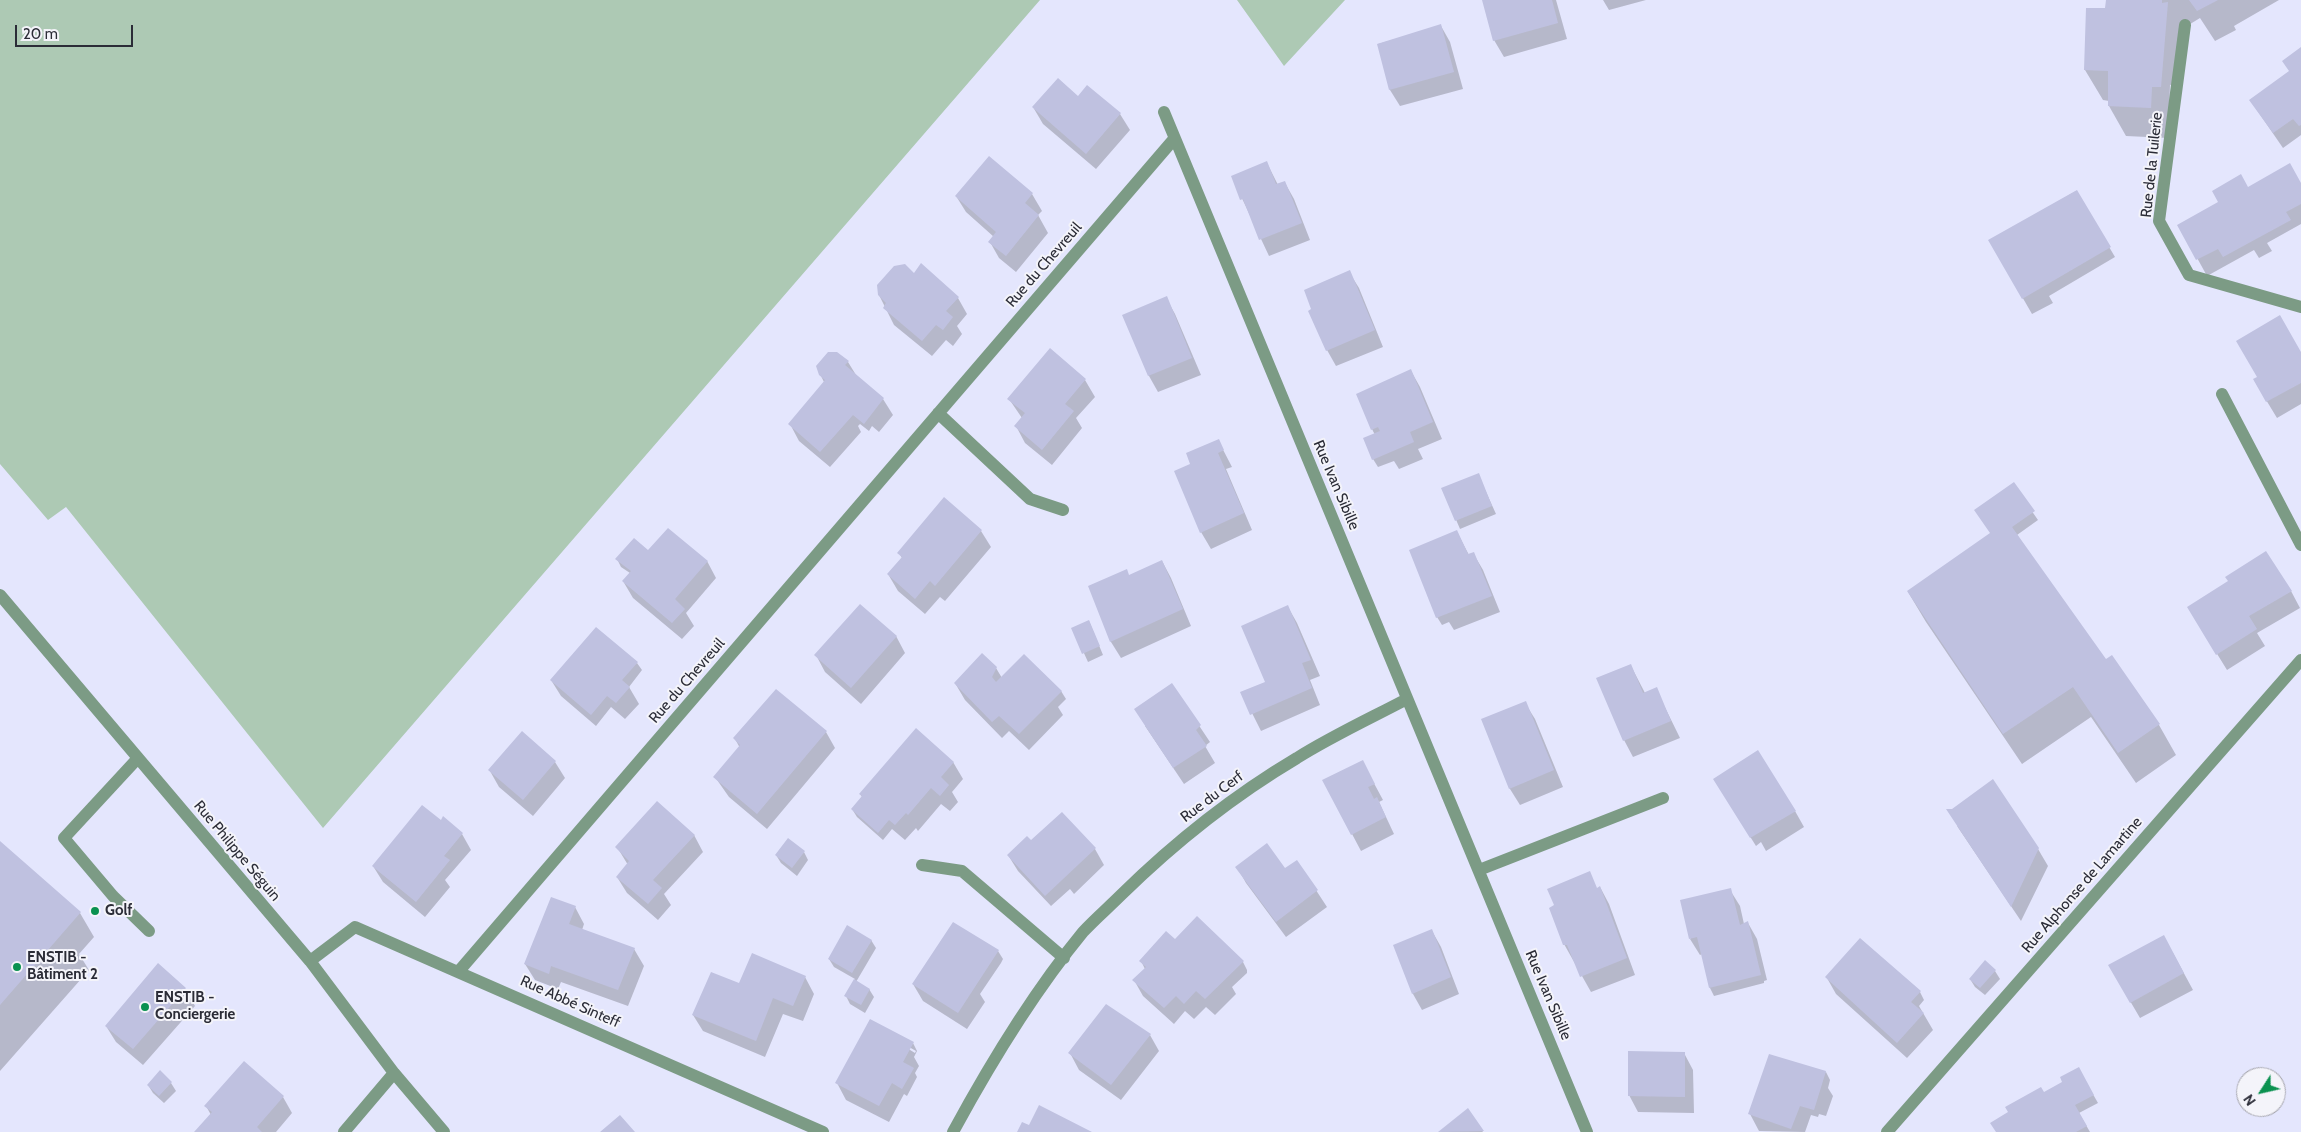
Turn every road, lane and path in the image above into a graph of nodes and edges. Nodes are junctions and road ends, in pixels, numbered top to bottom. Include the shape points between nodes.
1 (2185, 25) dead end
2 (1164, 112) dead end
3 (1174, 139) junction
4 (2301, 307) edge
5 (2222, 394) dead end
6 (938, 413) junction
7 (1063, 510) dead end
8 (2301, 545) edge
9 (0, 595) edge
10 (2301, 660) edge
11 (1407, 699) junction
12 (138, 758) junction
13 (1663, 798) dead end
14 (922, 865) dead end
15 (1479, 870) junction
16 (149, 931) dead end
17 (1064, 958) junction
18 (310, 961) junction
19 (459, 971) junction
20 (394, 1073) junction
21 (344, 1132) edge
22 (444, 1132) edge
23 (823, 1132) edge
24 (954, 1132) edge
25 (1587, 1132) edge
26 (1887, 1132) edge

1 - 4 street, Rue de la Tuilerie via 2159,222 2189,275
2 - 3 street, Rue Ivan Sibille
3 - 6 street, Rue du Chevreuil
3 - 11 street, Rue Ivan Sibille
5 - 8 street
6 - 7 street via 1030,498
6 - 19 street, Rue du Chevreuil
9 - 12 street, Rue Philippe Séguin
10 - 26 street, Rue Alphonse de Lamartine
11 - 15 street, Rue Ivan Sibille
11 - 17 street, Rue du Cerf via 1297,757 1199,826 1084,931
12 - 16 street via 64,838 113,896
12 - 18 street, Rue Philippe Séguin
13 - 15 street
14 - 17 street via 962,871
15 - 25 street, Rue Ivan Sibille
17 - 24 street, Rue du Cerf via 1032,999 981,1080
18 - 19 street, Rue Abbé Sinteff via 355,927
18 - 20 street, Rue Philippe Séguin
19 - 23 street, Rue Abbé Sinteff
20 - 21 street
20 - 22 street, Rue Philippe Séguin

